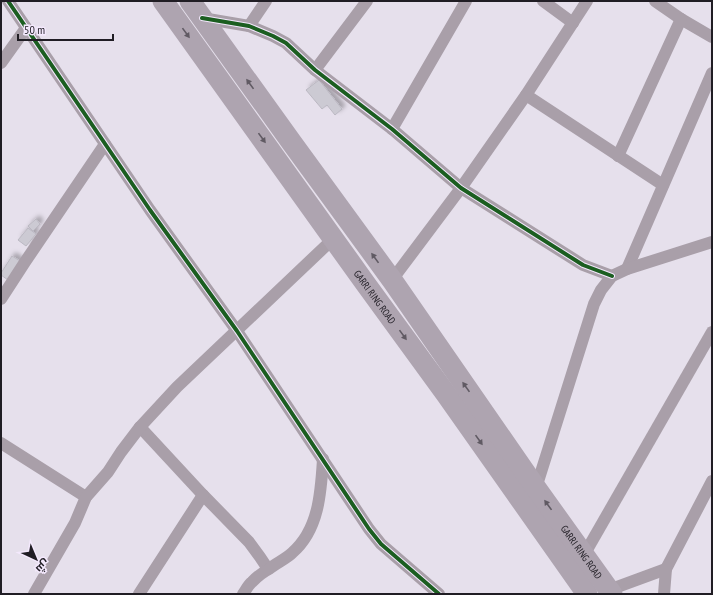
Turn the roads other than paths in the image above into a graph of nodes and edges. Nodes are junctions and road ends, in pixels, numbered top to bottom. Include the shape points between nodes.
1 (8, 1) edge
2 (163, 1) edge
3 (190, 1) edge
4 (266, 1) edge
5 (367, 1) edge
6 (466, 1) edge
7 (543, 1) edge
8 (587, 1) edge
9 (655, 1) edge
10 (202, 18) junction
11 (681, 18) junction
12 (573, 22) junction
13 (250, 26) junction
14 (26, 28) junction
15 (712, 37) edge
16 (1, 63) edge
17 (315, 70) junction
18 (712, 73) edge
19 (526, 95) junction
20 (392, 129) junction
21 (105, 144) junction
22 (618, 156) junction
23 (663, 185) junction
24 (461, 188) junction
25 (333, 239) junction
26 (712, 242) edge
27 (627, 269) junction
28 (612, 276) junction
29 (392, 280) junction
30 (1, 300) edge
31 (237, 331) junction
32 (712, 332) edge
33 (140, 427) junction
34 (1, 443) edge
35 (323, 459) junction
36 (712, 481) edge
37 (536, 488) junction
38 (203, 495) junction
39 (86, 497) junction
40 (584, 555) junction
41 (666, 568) junction
42 (268, 569) junction
43 (610, 592) edge
44 (34, 594) edge
45 (139, 594) edge
46 (242, 594) edge
47 (439, 594) edge
48 (587, 594) edge
49 (664, 594) edge

1 - 14 street
2 -> 25 highway, GARRI RING ROAD
3 - 10 highway, GARRI RING ROAD
4 - 13 street
5 - 17 street
6 - 20 street
7 - 12 street
8 - 12 street
9 - 11 street
10 - 13 street
29 -> 10 highway, GARRI RING ROAD
11 - 15 street
11 - 22 street
12 - 19 street
13 - 17 street via 286,43
14 - 16 street
14 - 21 street
17 - 20 street
18 - 23 street
19 - 22 street
19 - 24 street
20 - 24 street
21 - 30 street
21 - 31 street
22 - 23 street
23 - 27 street
24 - 28 street via 583,265
24 - 29 street
25 - 31 street
25 -> 48 highway, GARRI RING ROAD
26 - 27 street
27 - 28 street
28 - 37 street via 594,304
37 -> 29 highway, GARRI RING ROAD
31 - 33 street via 177,386
31 - 35 street
32 - 40 street
33 - 38 street
33 - 39 street via 108,472
34 - 39 street
35 - 42 street via 320,497 309,532 292,554
35 - 47 street via 368,529 381,544
36 - 41 street
40 -> 37 highway, GARRI RING ROAD
38 - 42 street via 249,542
38 - 45 street
39 - 44 street
40 - 43 highway, GARRI RING ROAD
41 - 43 street
41 - 49 street
42 - 46 street

